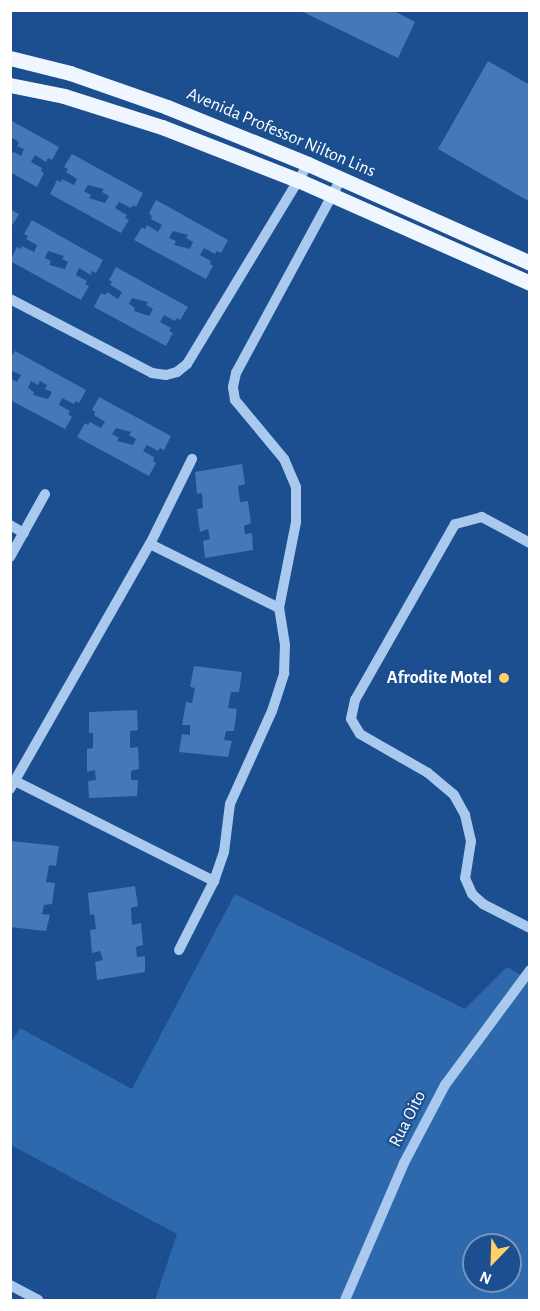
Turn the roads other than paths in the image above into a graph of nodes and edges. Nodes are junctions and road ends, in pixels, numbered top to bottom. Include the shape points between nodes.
1 (10, 58) edge
2 (70, 73) junction
3 (10, 85) edge
4 (64, 96) junction
5 (308, 164) junction
6 (341, 179) junction
7 (300, 181) junction
8 (334, 196) junction
9 (530, 263) edge
10 (530, 283) edge
11 (10, 299) edge
12 (192, 459) dead end
13 (45, 495) dead end
14 (10, 525) edge
15 (24, 533) junction
16 (530, 543) edge
17 (150, 544) junction
18 (10, 557) edge
19 (279, 608) junction
20 (13, 785) edge
21 (214, 881) junction
22 (530, 928) edge
23 (179, 950) dead end
24 (530, 970) edge
25 (10, 1286) edge
26 (38, 1300) edge
27 (345, 1300) edge

1 - 2 main road, Avenida Professor Nilton Lins
2 - 4 main road
2 - 5 main road, Avenida Professor Nilton Lins via 167,106
3 - 4 main road, Avenida Professor Nilton Lins
4 - 7 main road, Avenida Professor Nilton Lins via 162,127
5 - 6 main road, Avenida Professor Nilton Lins
5 - 7 street
6 - 8 street
6 - 9 main road, Avenida Professor Nilton Lins
7 - 8 main road, Avenida Professor Nilton Lins
7 - 11 street via 187,364 177,372 152,373
8 - 10 main road, Avenida Professor Nilton Lins
8 - 19 street via 236,373 233,387 235,400 284,459 296,487 296,522
12 - 17 street
13 - 15 street
14 - 15 street
15 - 18 street
16 - 22 street via 482,517 455,524 355,700 351,719 360,734 428,773 453,795 465,815 471,841 465,878 472,894 483,904
17 - 19 street
17 - 20 street
19 - 21 street via 285,645 284,673 272,711 230,804 224,852
20 - 21 street
21 - 23 street
24 - 27 street, Rua Oito via 444,1085 404,1163
25 - 26 street

